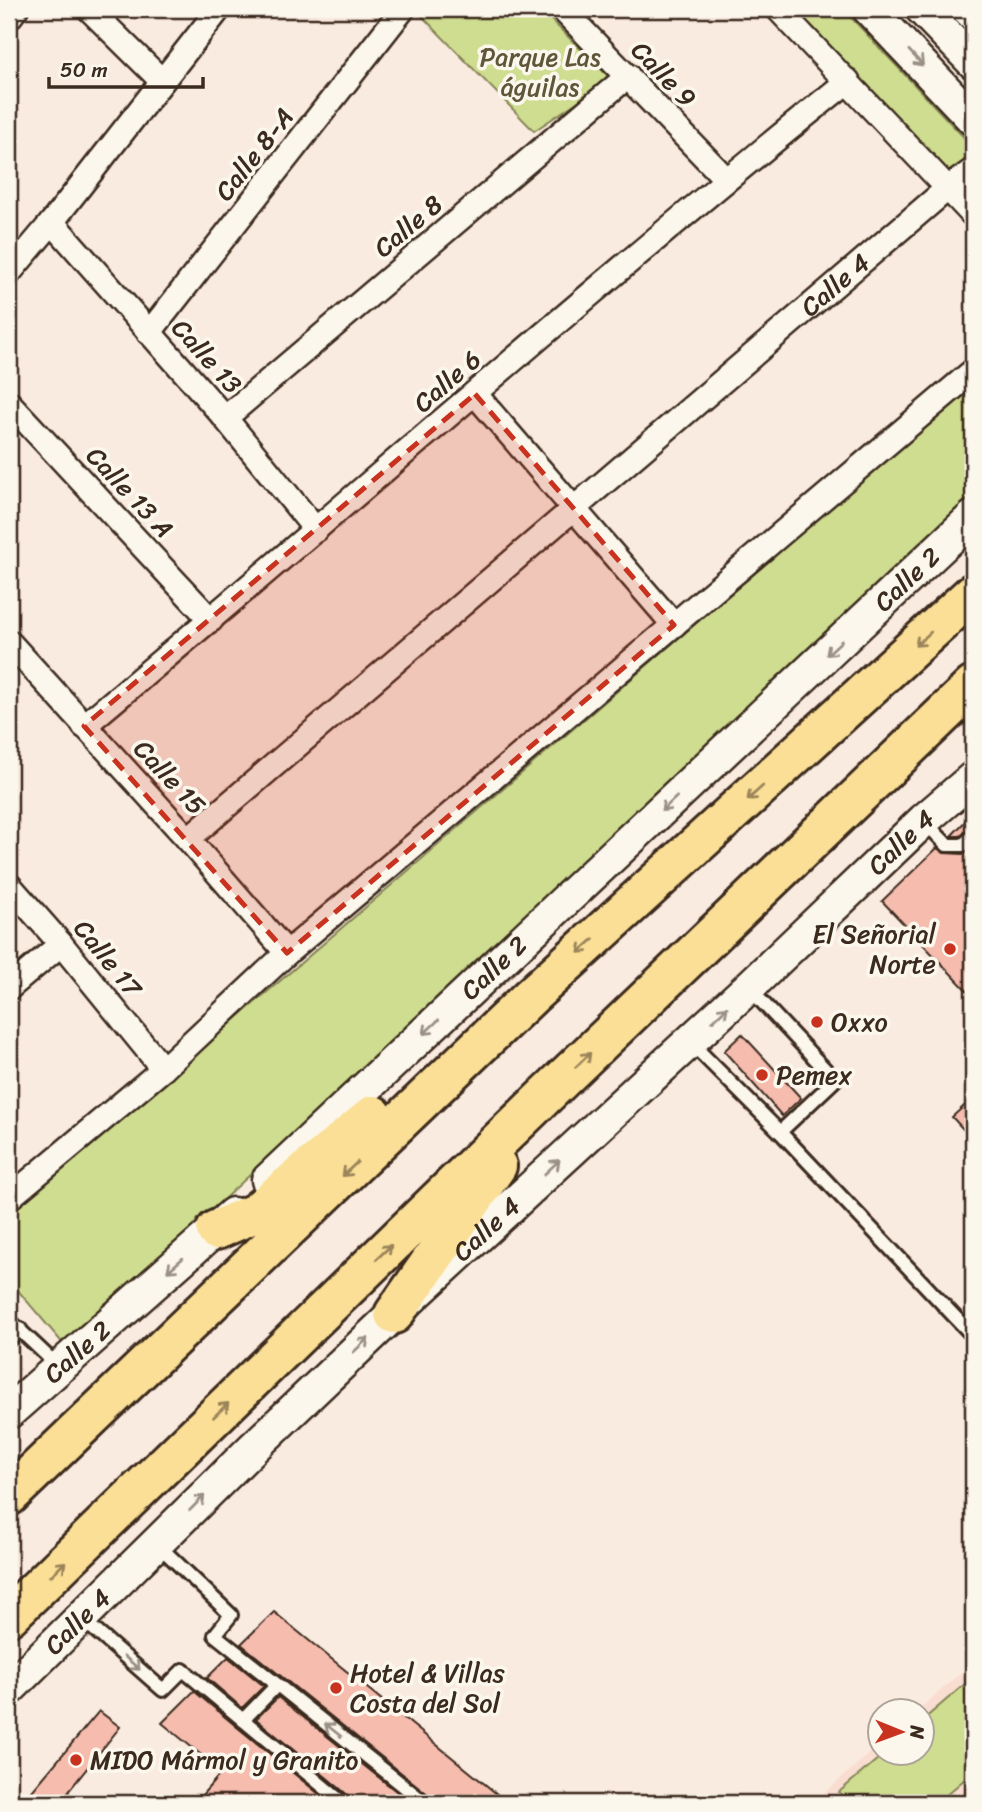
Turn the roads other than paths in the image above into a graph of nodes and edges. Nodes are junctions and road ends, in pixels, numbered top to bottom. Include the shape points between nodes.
1 (16, 9) edge
2 (89, 9) edge
3 (219, 9) edge
4 (403, 9) edge
5 (562, 9) edge
6 (778, 9) edge
7 (869, 9) edge
8 (962, 9) edge
9 (926, 12) edge
10 (9, 18) edge
11 (973, 23) edge
12 (973, 62) edge
13 (628, 76) junction
14 (162, 81) junction
15 (848, 81) junction
16 (973, 119) edge
17 (973, 170) edge
18 (726, 179) junction
19 (948, 188) junction
20 (973, 215) edge
21 (52, 222) junction
22 (9, 273) edge
23 (149, 333) junction
24 (973, 371) edge
25 (475, 394) junction
26 (9, 403) edge
27 (225, 418) junction
28 (573, 510) junction
29 (973, 517) edge
30 (316, 530) junction
31 (973, 593) edge
32 (211, 620) junction
33 (674, 625) junction
34 (9, 642) edge
35 (973, 686) edge
36 (84, 726) junction
37 (973, 778) edge
38 (924, 820) junction
39 (973, 836) edge
40 (188, 839) junction
41 (9, 885) edge
42 (61, 944) junction
43 (287, 953) junction
44 (749, 987) junction
45 (9, 988) edge
46 (531, 996) junction
47 (690, 1042) junction
48 (163, 1069) junction
49 (546, 1095) junction
50 (780, 1132) junction
51 (9, 1198) edge
52 (216, 1230) junction
53 (394, 1314) junction
54 (9, 1320) edge
55 (20, 1329) junction
56 (973, 1336) edge
57 (9, 1340) edge
58 (59, 1367) junction
59 (9, 1412) edge
60 (9, 1496) edge
61 (156, 1543) junction
62 (9, 1616) edge
63 (80, 1618) junction
64 (277, 1685) junction
65 (9, 1689) edge
66 (243, 1720) junction
67 (343, 1803) edge
68 (425, 1803) edge

1 - 10 street
2 - 14 street
3 - 14 street
4 - 23 street, Calle 8-A
5 - 13 street, Calle 9
6 - 15 street
7 -> 16 main road
8 - 11 street
9 - 11 main road
9 - 12 main road
13 - 18 street, Calle 9
13 - 27 street, Calle 8
14 - 21 street
15 - 18 street, Calle 6
15 - 19 street
17 - 19 street, Calle 4
18 - 25 street, Calle 6
19 - 20 street
19 - 28 street, Calle 4
21 - 22 street
21 - 23 street, Calle 13
23 - 27 street, Calle 13
24 - 33 street
25 - 28 street
25 - 30 street, Calle 6
26 - 32 street, Calle 13 A
27 - 30 street, Calle 13
28 - 33 street
28 - 40 street, Calle 4
29 -> 52 main road, Calle 2
30 - 32 street, Calle 6
31 -> 46 highway
32 - 36 street, Calle 6
33 - 43 street
34 - 36 street, Calle 15
49 -> 35 highway
36 - 40 street, Calle 15
37 - 38 main road, Calle 4
38 - 39 lane via 947,845 963,845
38 - 44 main road, Calle 4
40 - 43 street, Calle 15
41 - 42 street, Calle 17
42 - 45 street
42 - 48 street, Calle 17
43 - 48 street
47 -> 44 main road, Calle 4
44 - 50 lane via 835,1080
46 - 52 highway via 432,1067 255,1213
46 -> 60 highway
47 - 50 lane
53 -> 47 main road, Calle 4
48 - 51 street
49 - 53 highway
62 -> 49 highway
50 - 56 lane
52 -> 58 main road, Calle 2
61 -> 53 main road, Calle 4
54 - 55 lane
55 - 57 lane
55 - 58 lane
58 - 59 main road, Calle 2
61 - 63 main road, Calle 4
61 - 64 lane via 231,1615 215,1635
63 - 65 main road, Calle 4
63 -> 66 lane via 163,1690 183,1670
64 - 66 lane
68 -> 64 lane
66 - 67 lane

